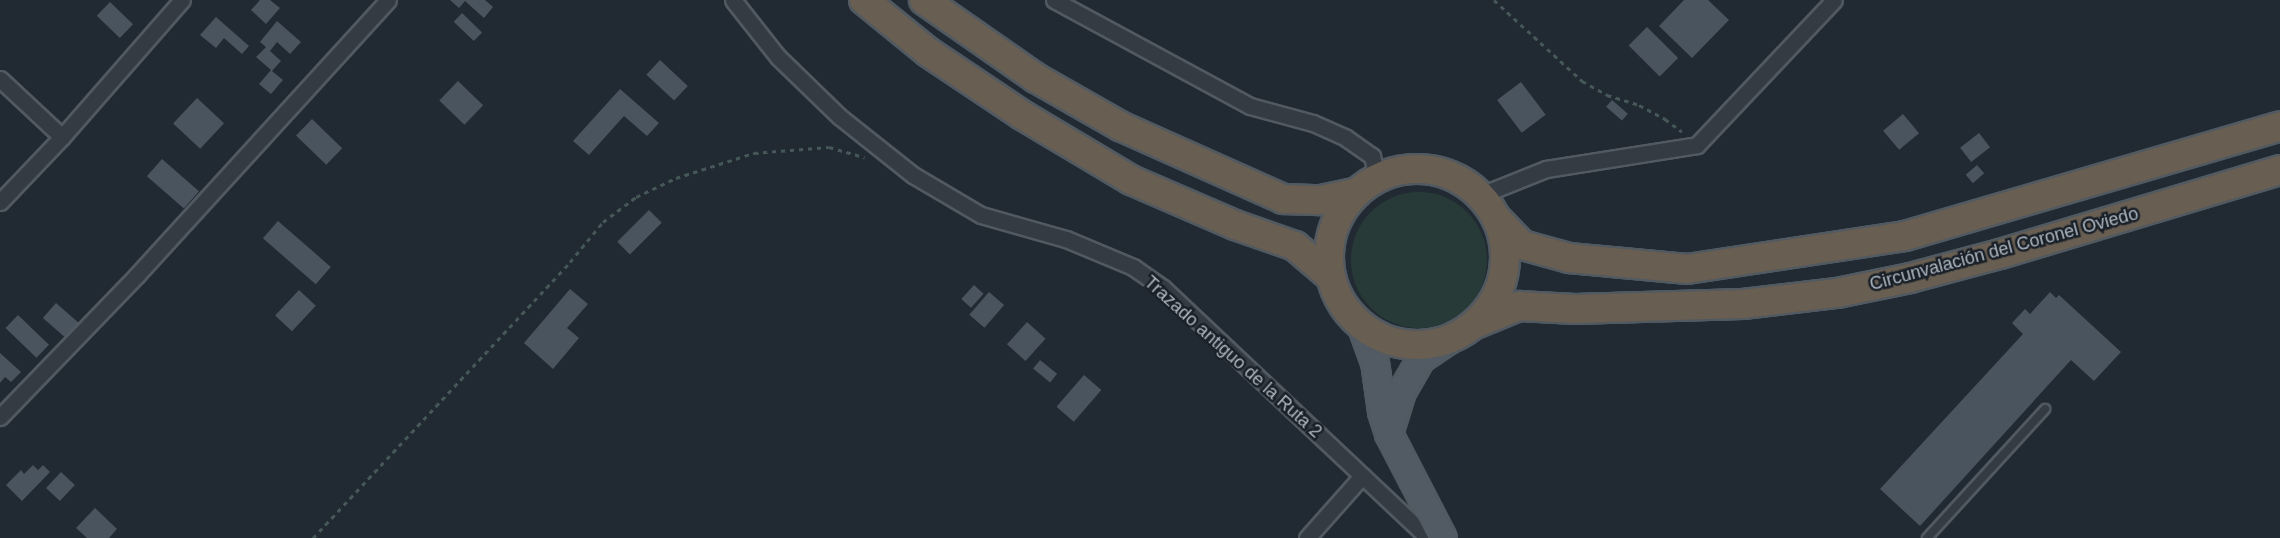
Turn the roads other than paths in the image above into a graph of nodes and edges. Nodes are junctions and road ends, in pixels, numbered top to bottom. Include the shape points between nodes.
1 (181, 0) edge
2 (388, 0) edge
3 (733, 0) edge
4 (864, 0) edge
5 (924, 0) edge
6 (1054, 0) edge
7 (1834, 0) edge
8 (0, 80) edge
9 (2280, 126) edge
10 (62, 137) junction
11 (2280, 170) edge
12 (1377, 177) junction
13 (1354, 193) junction
14 (1481, 195) junction
15 (0, 202) edge
16 (1497, 219) junction
17 (1330, 276) junction
18 (1475, 324) junction
19 (1362, 327) junction
20 (1449, 340) junction
21 (2045, 409) dead end
22 (0, 417) edge
23 (1389, 434) junction
24 (1362, 476) junction
25 (1307, 538) edge
26 (1428, 538) edge
27 (1443, 538) edge
28 (1928, 538) edge

1 - 10 street
2 - 22 street via 137,275
3 - 24 street, Trazado antiguo de la Ruta 2 via 793,72 840,117 913,175 981,215 1066,239 1133,267 1163,288
4 - 17 highway via 946,64 1121,174 1235,225 1295,246
5 - 13 highway via 1036,78 1131,131 1283,199 1321,200
6 - 12 street via 1250,106 1313,123 1346,138 1372,156
7 - 14 street via 1697,145 1546,169
8 - 10 street
9 - 16 highway via 1905,236 1687,269 1569,258 1522,245
10 - 15 street
11 - 18 highway, Circunvalación del Coronel Oviedo via 2000,254 1910,279 1848,291 1743,304 1575,309 1519,306
12 - 13 highway
12 - 14 highway via 1404,169 1432,169 1459,178
13 - 17 highway via 1337,218 1328,246
14 - 16 highway
16 - 18 highway via 1505,246 1504,275 1494,302
17 - 19 highway via 1342,304
18 - 20 highway
19 - 20 highway via 1389,341 1419,346
19 - 23 main road via 1376,362
20 - 23 main road via 1421,359 1402,392
21 - 28 lane
23 - 27 main road
24 - 25 street
24 - 26 street, Trazado antiguo de la Ruta 2

